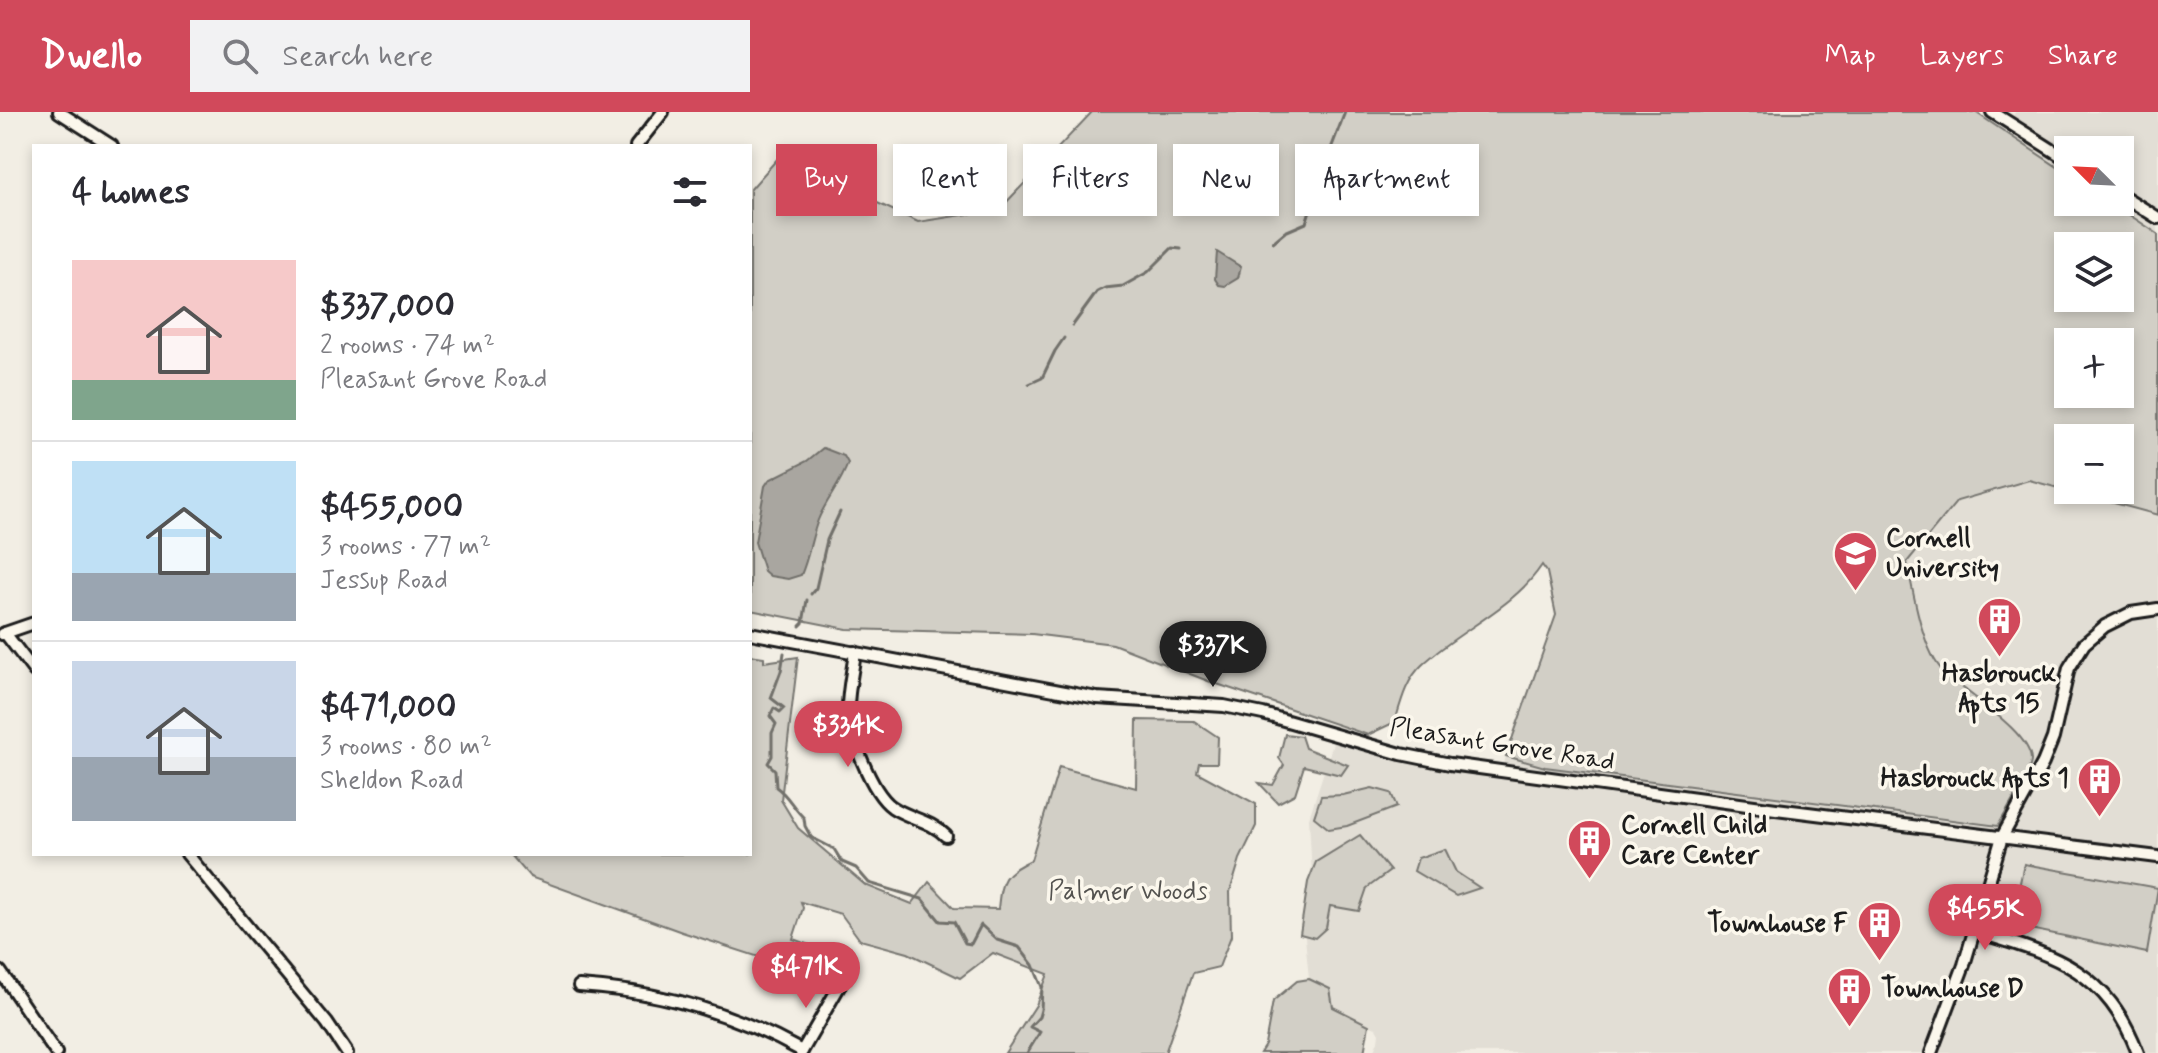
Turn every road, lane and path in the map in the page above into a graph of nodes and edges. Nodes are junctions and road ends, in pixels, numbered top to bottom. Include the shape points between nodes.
1 (59, 112) edge
2 (663, 112) edge
3 (1992, 112) edge
4 (2009, 116) edge
5 (109, 144) edge
6 (638, 144) edge
7 (2054, 150) edge
8 (2134, 203) edge
9 (2158, 218) edge
10 (2158, 609) edge
11 (32, 624) edge
12 (752, 633) edge
13 (2, 634) edge
14 (855, 652) junction
15 (32, 669) edge
16 (946, 836) dead end
17 (2002, 837) junction
18 (189, 856) edge
19 (2158, 857) edge
20 (1974, 931) junction
21 (0, 971) edge
22 (840, 985) dead end
23 (579, 986) dead end
24 (802, 1052) edge
25 (56, 1053) edge
26 (347, 1053) edge
27 (1931, 1053) edge
28 (2138, 1053) edge

1 - 5 street
2 - 6 street
3 - 4 street
4 - 7 street
8 - 9 street
10 - 17 street via 2131,613 2105,626 2078,652 2066,677 2048,753
11 - 13 street
12 - 14 street, Pleasant Grove Road
13 - 15 street
14 - 16 street via 849,713 878,791 890,806
14 - 17 street, Pleasant Grove Road via 1097,698 1224,706 1450,764
17 - 19 street, Pleasant Grove Road
17 - 20 street
18 - 26 street
20 - 27 street
20 - 28 street via 2038,950 2077,970 2117,1010
21 - 25 street
22 - 24 street
23 - 24 street via 667,998 751,1025

